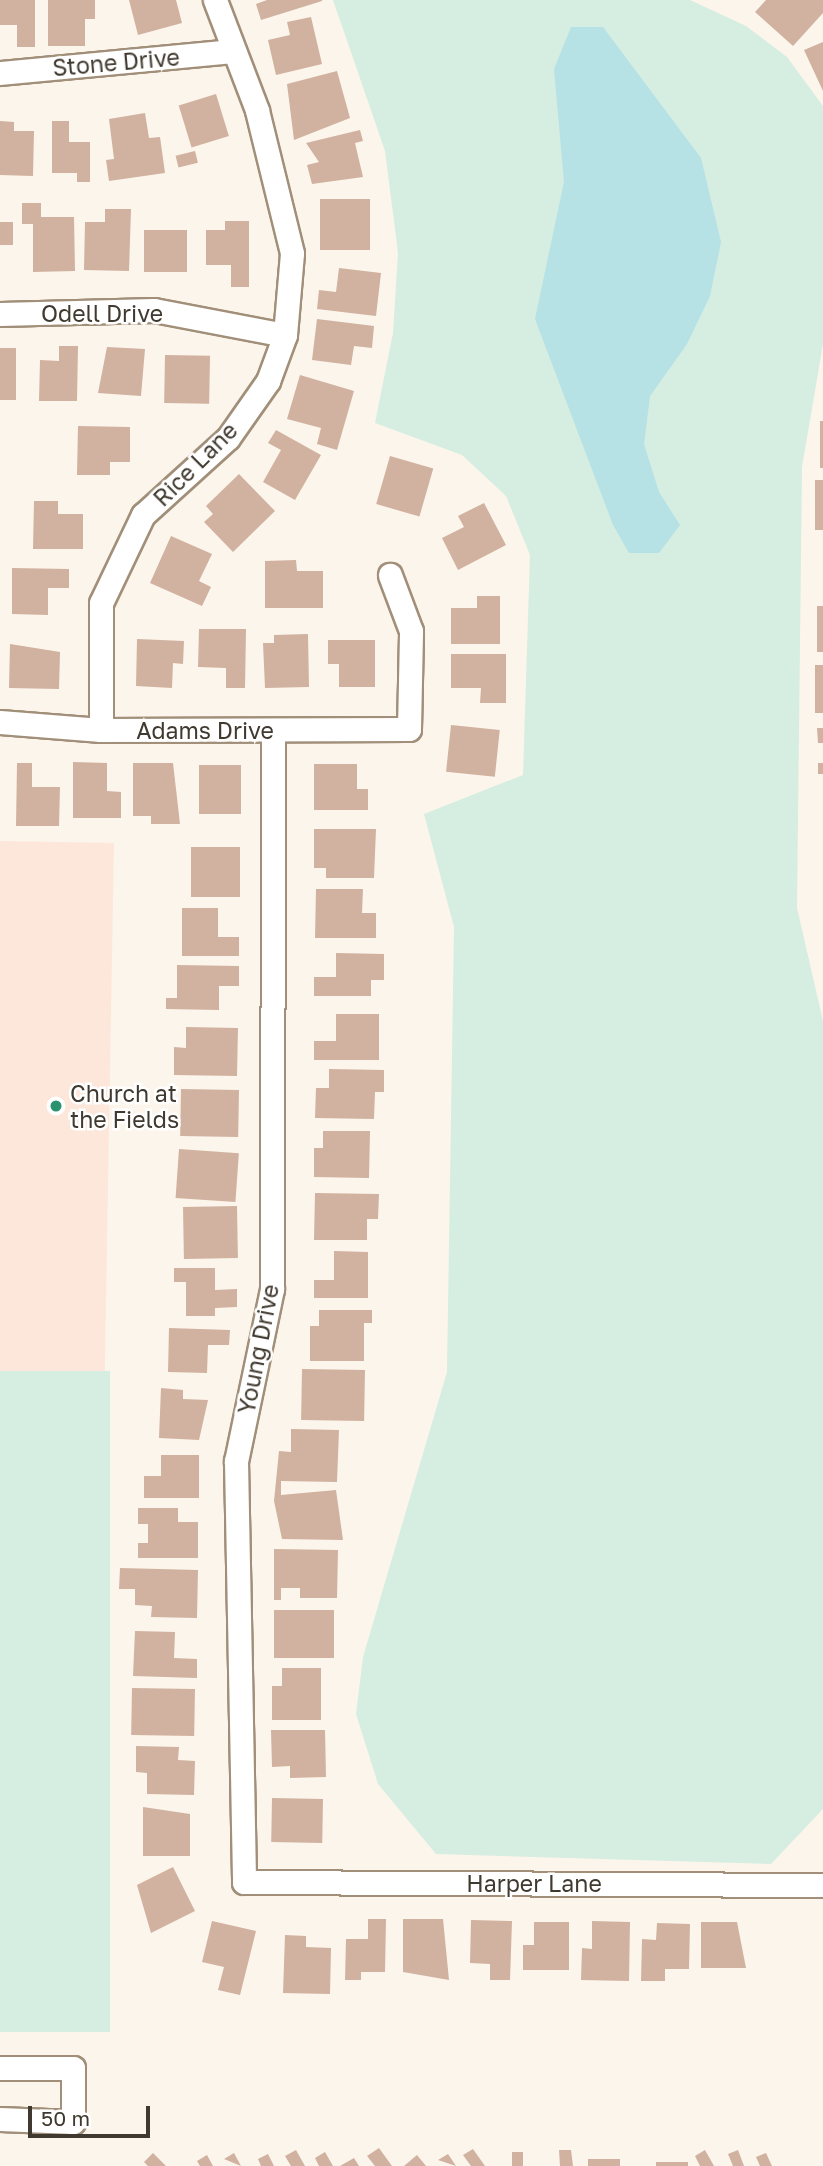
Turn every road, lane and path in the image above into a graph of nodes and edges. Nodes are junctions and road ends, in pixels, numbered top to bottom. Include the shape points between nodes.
1 (215, 0) edge
2 (232, 51) junction
3 (0, 73) edge
4 (0, 314) edge
5 (285, 335) junction
6 (390, 575) dead end
7 (0, 722) edge
8 (101, 730) junction
9 (273, 731) junction
10 (244, 1882) joint
11 (823, 1885) edge
12 (0, 2068) edge
13 (0, 2119) edge

1 - 2 street, Rice Lane
2 - 3 street, Stone Drive
2 - 5 street, Rice Lane via 257,110 292,253
4 - 5 street, Odell Drive via 154,310
5 - 8 street, Rice Lane via 268,381 228,438 143,515 101,603
6 - 9 street, Adams Drive via 411,631 409,729
7 - 8 street, Adams Drive
8 - 9 street, Adams Drive
9 - 10 street, Young Drive via 272,1289 236,1461
10 - 11 street, Harper Lane
12 - 13 street via 73,2068 73,2122

